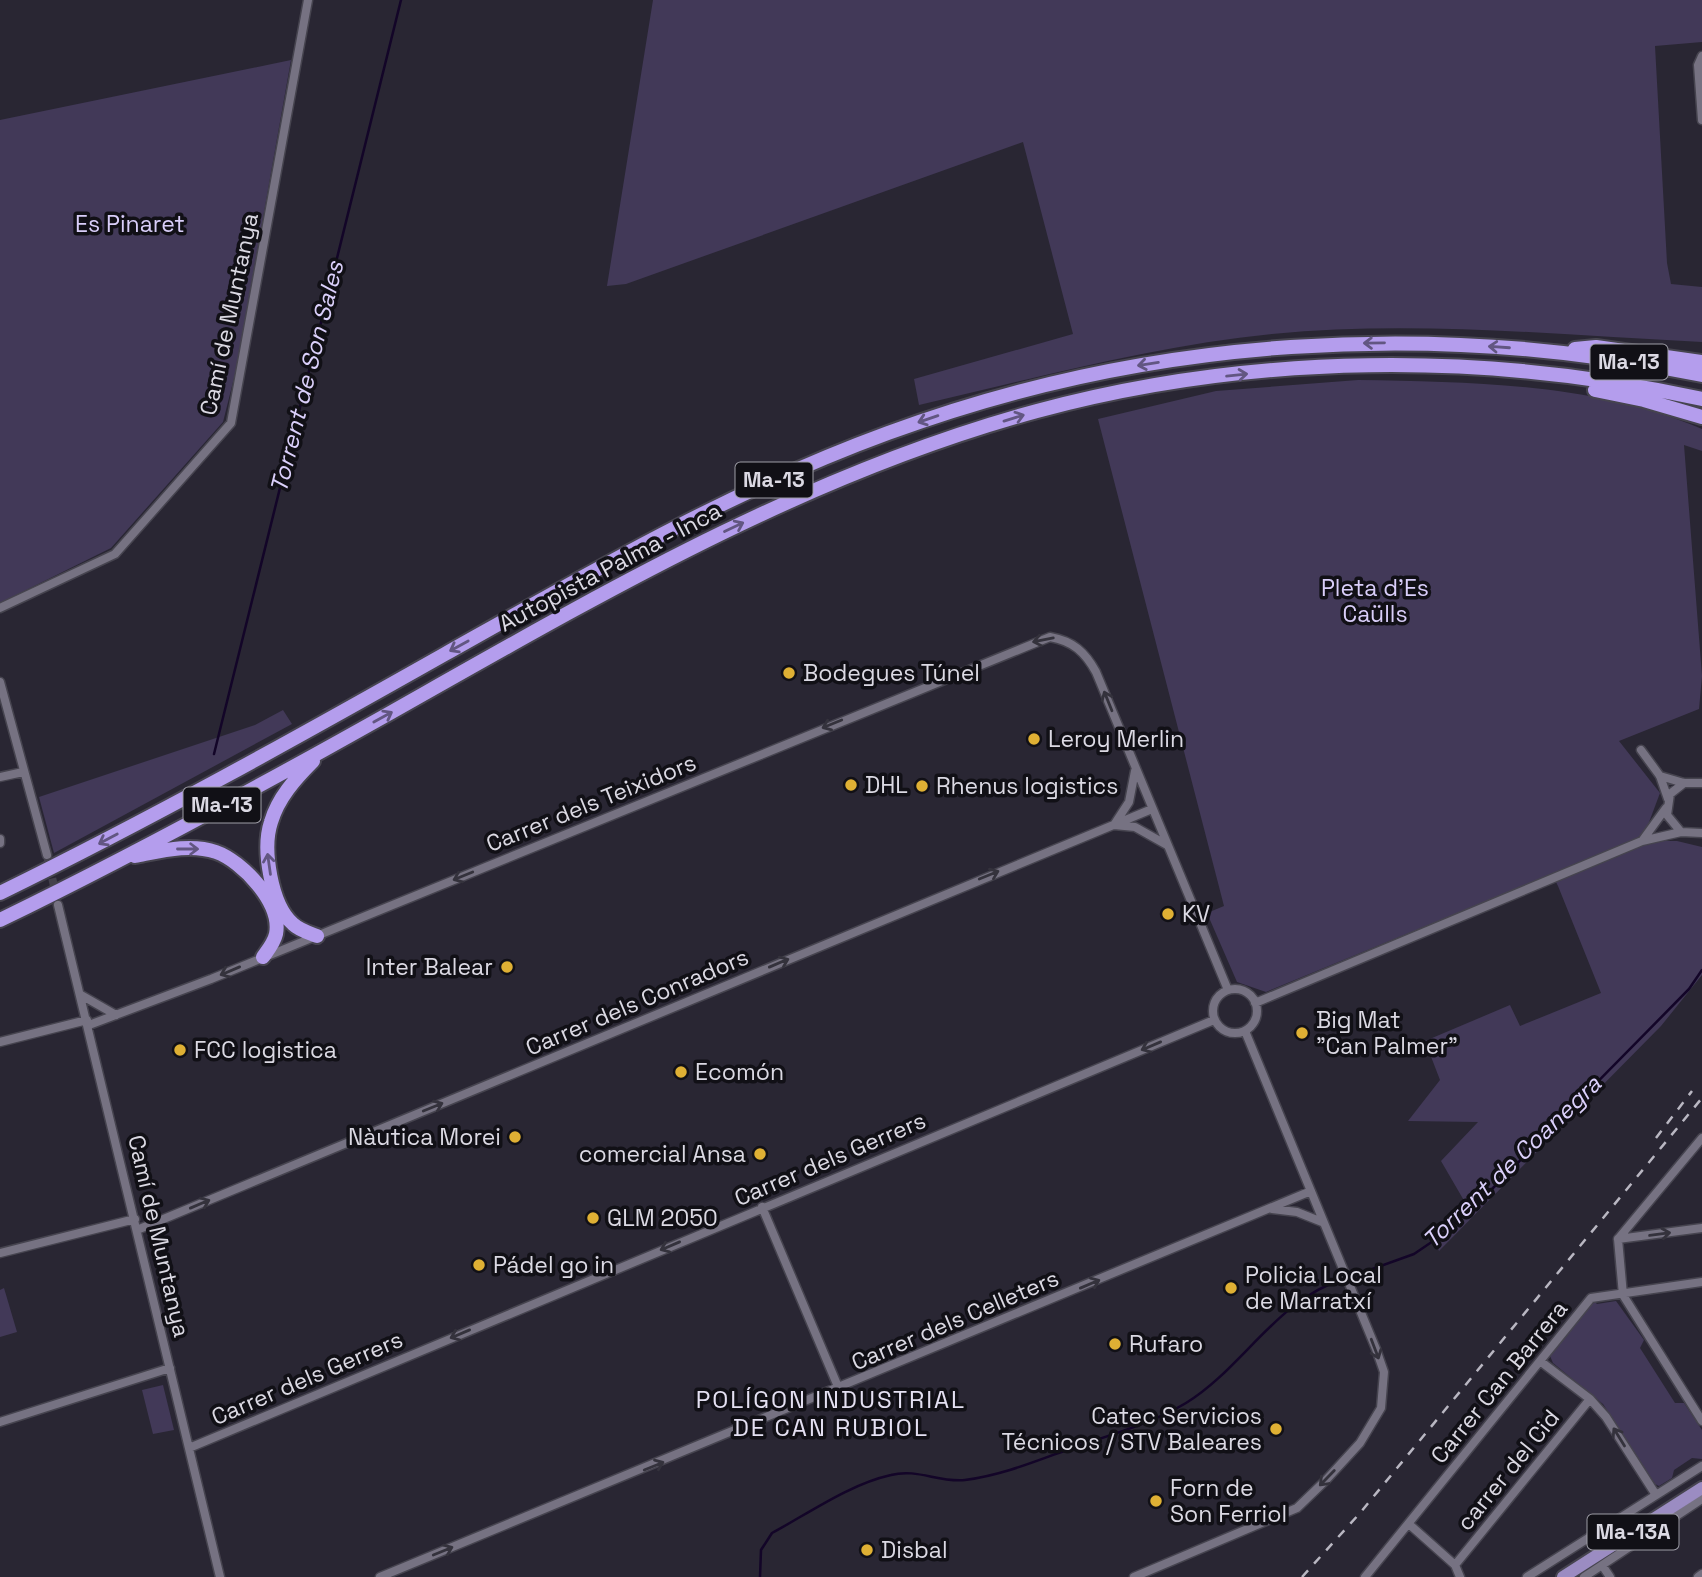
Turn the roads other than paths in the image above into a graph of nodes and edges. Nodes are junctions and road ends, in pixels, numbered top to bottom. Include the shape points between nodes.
1 (308, 0) edge
2 (1702, 56) edge
3 (1702, 120) edge
4 (1556, 352) junction
5 (1702, 362) edge
6 (1702, 375) edge
7 (1573, 377) junction
8 (1702, 399) edge
9 (1702, 418) edge
10 (0, 608) edge
11 (0, 682) edge
12 (2, 704) edge
13 (324, 750) junction
14 (1641, 750) dead end
15 (1135, 768) junction
16 (23, 772) junction
17 (1660, 776) junction
18 (0, 777) edge
19 (1684, 783) junction
20 (1701, 783) edge
21 (1667, 803) junction
22 (1152, 809) junction
23 (1114, 825) junction
24 (1681, 832) junction
25 (1702, 833) edge
26 (1642, 841) junction
27 (1167, 845) junction
28 (47, 855) tunnel mouth
29 (120, 859) junction
30 (0, 893) edge
31 (58, 905) tunnel mouth
32 (0, 920) edge
33 (317, 936) junction
34 (263, 957) junction
35 (1228, 990) junction
36 (81, 995) junction
37 (1255, 1003) junction
38 (116, 1015) junction
39 (1214, 1020) junction
40 (88, 1023) junction
41 (1245, 1031) junction
42 (0, 1042) edge
43 (1702, 1138) edge
44 (1311, 1191) junction
45 (762, 1208) junction
46 (1270, 1208) junction
47 (135, 1219) junction
48 (1322, 1222) junction
49 (1702, 1228) edge
50 (137, 1230) junction
51 (1618, 1239) junction
52 (0, 1253) edge
53 (1702, 1282) edge
54 (1623, 1294) junction
55 (1540, 1362) junction
56 (170, 1368) junction
57 (839, 1389) junction
58 (1590, 1399) junction
59 (1701, 1417) edge
60 (0, 1422) edge
61 (189, 1448) junction
62 (1702, 1466) edge
63 (1702, 1488) edge
64 (1656, 1495) junction
65 (1702, 1499) edge
66 (1410, 1525) junction
67 (1455, 1565) junction
68 (1602, 1566) junction
69 (220, 1577) edge
70 (380, 1577) edge
71 (1134, 1577) edge
72 (1366, 1577) edge
73 (1460, 1577) edge
74 (1527, 1577) edge
75 (1563, 1577) edge
76 (1584, 1577) edge
77 (1610, 1577) edge

1 - 10 street, Camí de Muntanya via 231,423 115,554
2 - 3 street via 1698,65
4 - 5 highway via 1596,347
4 - 6 highway, Autopista Palma - Inca / Ma-13
4 -> 30 highway, Autopista Palma - Inca / Ma-13 via 1397,343 1260,349 1105,371 930,418 804,466 652,539 275,749
7 - 8 highway, Autopista Palma - Inca / Ma-13
7 - 9 highway via 1592,390
13 -> 7 highway, Autopista Palma - Inca / Ma-13 via 670,557 877,466 1026,414 1148,387 1304,369 1439,366
11 - 12 street
12 - 16 street
13 - 29 highway, Autopista Palma - Inca / Ma-13
33 -> 13 highway via 293,924 284,913 268,867 267,847 279,802
14 - 17 street
15 - 22 street, Carrer dels Teixidors
15 - 23 street via 1129,802
15 -> 33 street, Carrer dels Teixidors via 1088,656 1064,639 1035,640
16 - 18 street
16 - 28 street
17 - 19 street
17 - 21 street
19 - 20 street
19 - 21 street via 1675,788
21 - 24 street via 1670,822
21 - 26 street
22 - 23 street, Carrer dels Conradors
22 - 27 street, Carrer dels Teixidors
23 - 27 street via 1135,827
50 -> 23 street, Carrer dels Conradors
24 - 25 street
24 - 26 street
26 - 37 street
27 - 35 street, Carrer dels Teixidors
29 - 32 highway, Autopista Palma - Inca / Ma-13
29 -> 34 highway via 196,848 234,861 261,888 276,922 274,941
31 - 36 street, Camí de Muntanya
33 - 34 street, Carrer dels Teixidors
34 -> 38 street, Carrer dels Teixidors
35 - 37 street via 1247,993
35 - 39 street via 1213,1005
36 - 38 street
36 - 40 street, Camí de Muntanya
37 - 41 street via 1254,1022
38 - 40 street, Carrer dels Teixidors
39 - 41 street via 1231,1033
39 -> 45 street, Carrer dels Gerrers
40 - 42 street, Carrer dels Teixidors
40 - 47 street, Camí de Muntanya
41 - 44 street
43 - 51 street
44 - 46 street, Carrer dels Celleters
44 - 48 street
45 - 57 street
45 -> 61 street, Carrer dels Gerrers
46 - 48 street
57 -> 46 street, Carrer dels Celleters
47 - 50 street, Camí de Muntanya
47 - 52 street
48 -> 71 street via 1384,1372 1382,1401 1372,1427 1297,1508
51 -> 49 street
50 - 56 street, Camí de Muntanya
51 - 54 street
53 - 54 street, Carrer Can Barrera
54 - 55 street, Carrer Can Barrera via 1591,1298
54 - 59 street
55 - 58 street
55 - 66 street, Carrer Can Barrera
56 - 60 street
56 - 61 street, Camí de Muntanya
70 -> 57 street, Carrer dels Celleters
64 -> 58 street
58 - 67 street, carrer del Cid
61 - 69 street, Camí de Muntanya
62 - 64 street
63 - 75 main road, Ma-13A
64 - 74 street
65 - 68 street
66 - 67 street
66 - 72 street, Carrer Can Barrera
67 - 73 street
68 - 76 street
68 - 77 street

